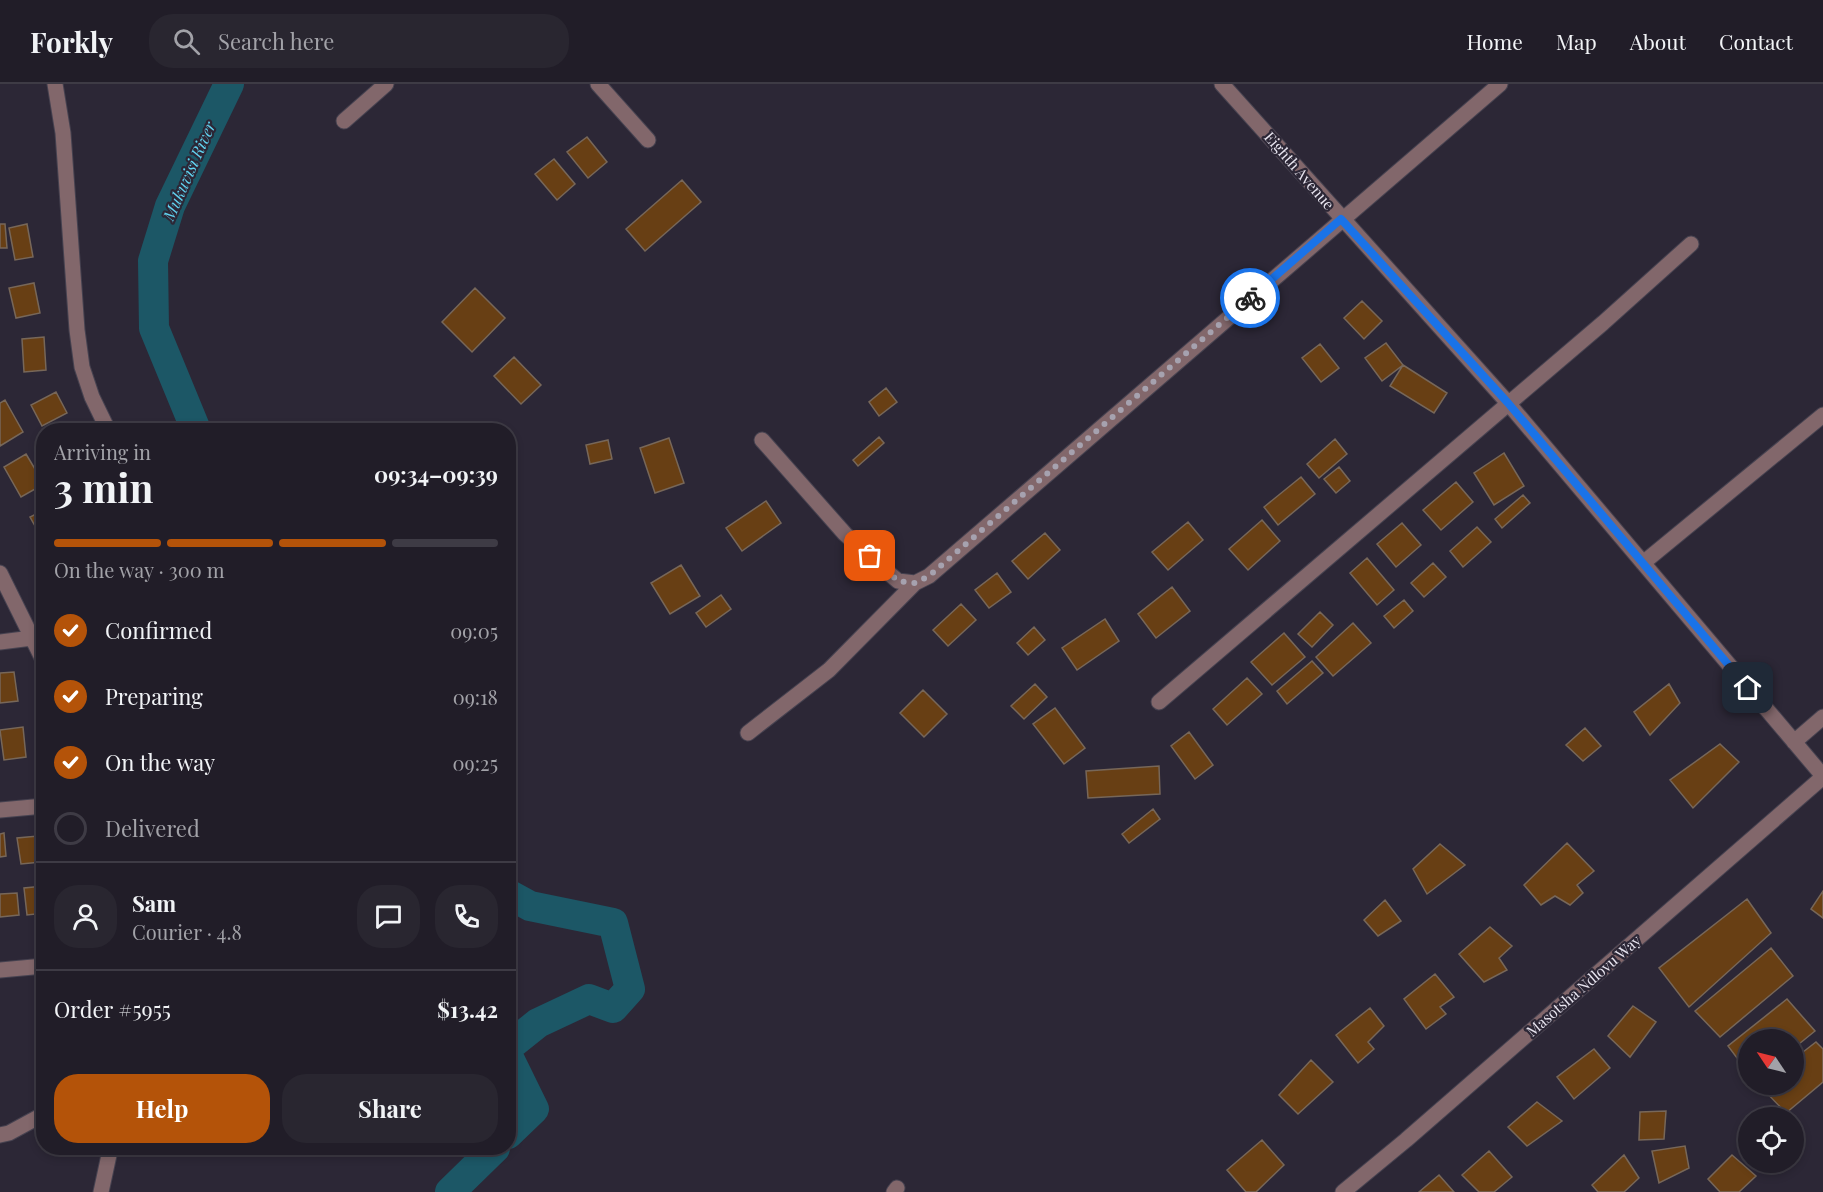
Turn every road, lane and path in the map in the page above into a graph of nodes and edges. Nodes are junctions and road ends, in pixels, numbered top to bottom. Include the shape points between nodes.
1 (55, 84) edge
2 (386, 84) edge
3 (598, 84) edge
4 (1222, 84) edge
5 (1500, 84) edge
6 (344, 121) dead end
7 (648, 140) dead end
8 (1341, 219) junction
9 (1691, 244) dead end
10 (1508, 403) junction
11 (1823, 415) edge
12 (105, 423) edge
13 (762, 440) dead end
14 (1643, 562) junction
15 (0, 573) edge
16 (915, 583) junction
17 (32, 638) junction
18 (0, 642) edge
19 (36, 646) edge
20 (1159, 702) dead end
21 (1823, 717) edge
22 (748, 733) dead end
23 (1794, 742) junction
24 (1823, 777) edge
25 (36, 807) edge
26 (0, 810) edge
27 (36, 967) edge
28 (0, 970) edge
29 (36, 1118) edge
30 (0, 1135) edge
31 (109, 1155) edge
32 (101, 1192) edge
33 (1343, 1192) edge

1 - 12 street via 63,133 82,367
2 - 6 street
3 - 7 street
4 - 8 street, Eighth Avenue
5 - 8 street
8 - 10 street, Eighth Avenue
8 - 16 street via 929,576
9 - 10 street
10 - 14 street, Eighth Avenue
10 - 20 street
11 - 14 street
13 - 16 street via 845,534 898,581
14 - 23 street, Eighth Avenue
15 - 17 street
16 - 22 street via 829,670
17 - 18 street
17 - 19 street
21 - 23 street
23 - 24 street, Eighth Avenue
24 - 33 street, Masotsha Ndlovu Way
25 - 26 street
27 - 28 street
29 - 30 street
31 - 32 street

